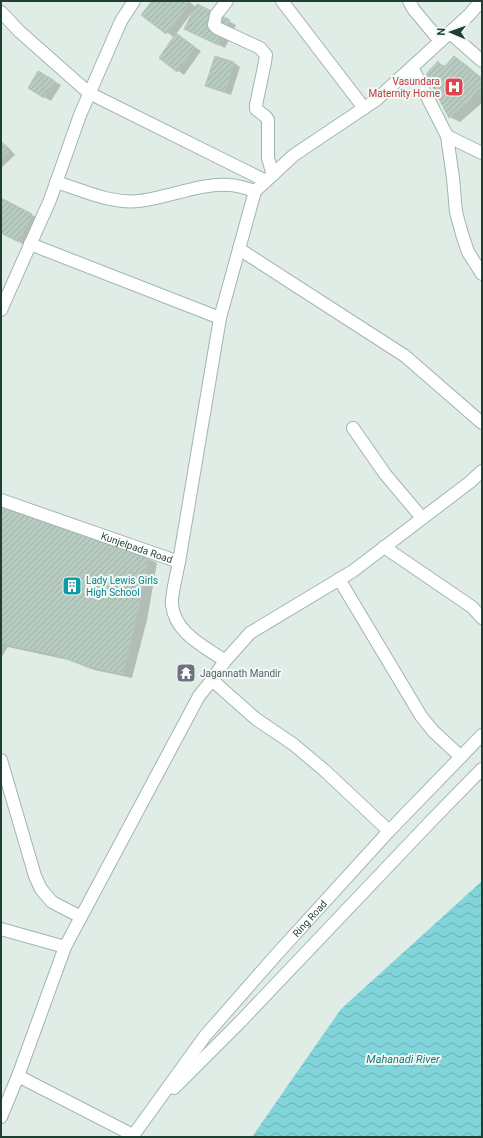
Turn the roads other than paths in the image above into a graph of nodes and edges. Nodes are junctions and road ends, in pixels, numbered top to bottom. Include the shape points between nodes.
1 (134, 1) edge
2 (227, 1) edge
3 (282, 1) edge
4 (409, 1) edge
5 (481, 1) edge
6 (1, 12) edge
7 (450, 33) junction
8 (440, 41) junction
9 (482, 61) edge
10 (412, 67) junction
11 (90, 93) junction
12 (364, 108) junction
13 (447, 136) junction
14 (482, 153) edge
15 (270, 178) junction
16 (56, 182) junction
17 (255, 191) junction
18 (30, 244) junction
19 (239, 249) junction
20 (482, 274) edge
21 (1, 310) edge
22 (220, 318) junction
23 (482, 423) edge
24 (353, 428) dead end
25 (479, 477) edge
26 (1, 500) edge
27 (422, 518) junction
28 (384, 547) junction
29 (179, 562) junction
30 (339, 579) junction
31 (482, 618) edge
32 (225, 661) junction
33 (212, 680) junction
34 (482, 735) edge
35 (461, 757) junction
36 (1, 760) edge
37 (482, 769) edge
38 (389, 831) junction
39 (81, 917) junction
40 (1, 929) edge
41 (65, 947) junction
42 (18, 1076) junction
43 (150, 1112) junction
44 (1, 1118) edge
45 (133, 1136) edge

1 - 11 street via 121,22
2 - 15 street via 216,15 214,25 260,48 266,55 256,109 268,120
3 - 12 street
4 - 8 street
5 - 7 street
6 - 11 street via 20,32
7 - 8 street
7 - 9 street
8 - 10 street
10 - 12 street
10 - 13 street
11 - 15 street
11 - 16 street
12 - 15 street via 294,155
13 - 14 street
13 - 20 street via 456,212 468,252
15 - 17 street
16 - 17 street via 107,199 121,201 139,201 216,185 238,186
16 - 18 street
17 - 19 street
18 - 21 street
18 - 22 street
19 - 22 street
19 - 23 street via 405,356
22 - 29 street
24 - 27 street via 385,474
25 - 27 street
26 - 29 street, Kunjelpada Road
27 - 28 street
28 - 30 street
28 - 31 street via 472,607
29 - 32 street, Kunjelpada Road via 172,603 176,620 186,634
30 - 32 street via 250,633
30 - 35 street via 421,716
32 - 33 street
33 - 38 street via 256,719 293,744 324,770
33 - 39 street via 199,696
34 - 35 street, Ring Road
35 - 38 street, Ring Road
36 - 39 street via 41,889 52,902
37 - 43 street, Ring Road via 242,1021
38 - 43 street, Ring Road via 204,1036
39 - 41 street
40 - 41 street
41 - 42 street
42 - 44 street
42 - 45 street
43 - 45 street, Ring Road

